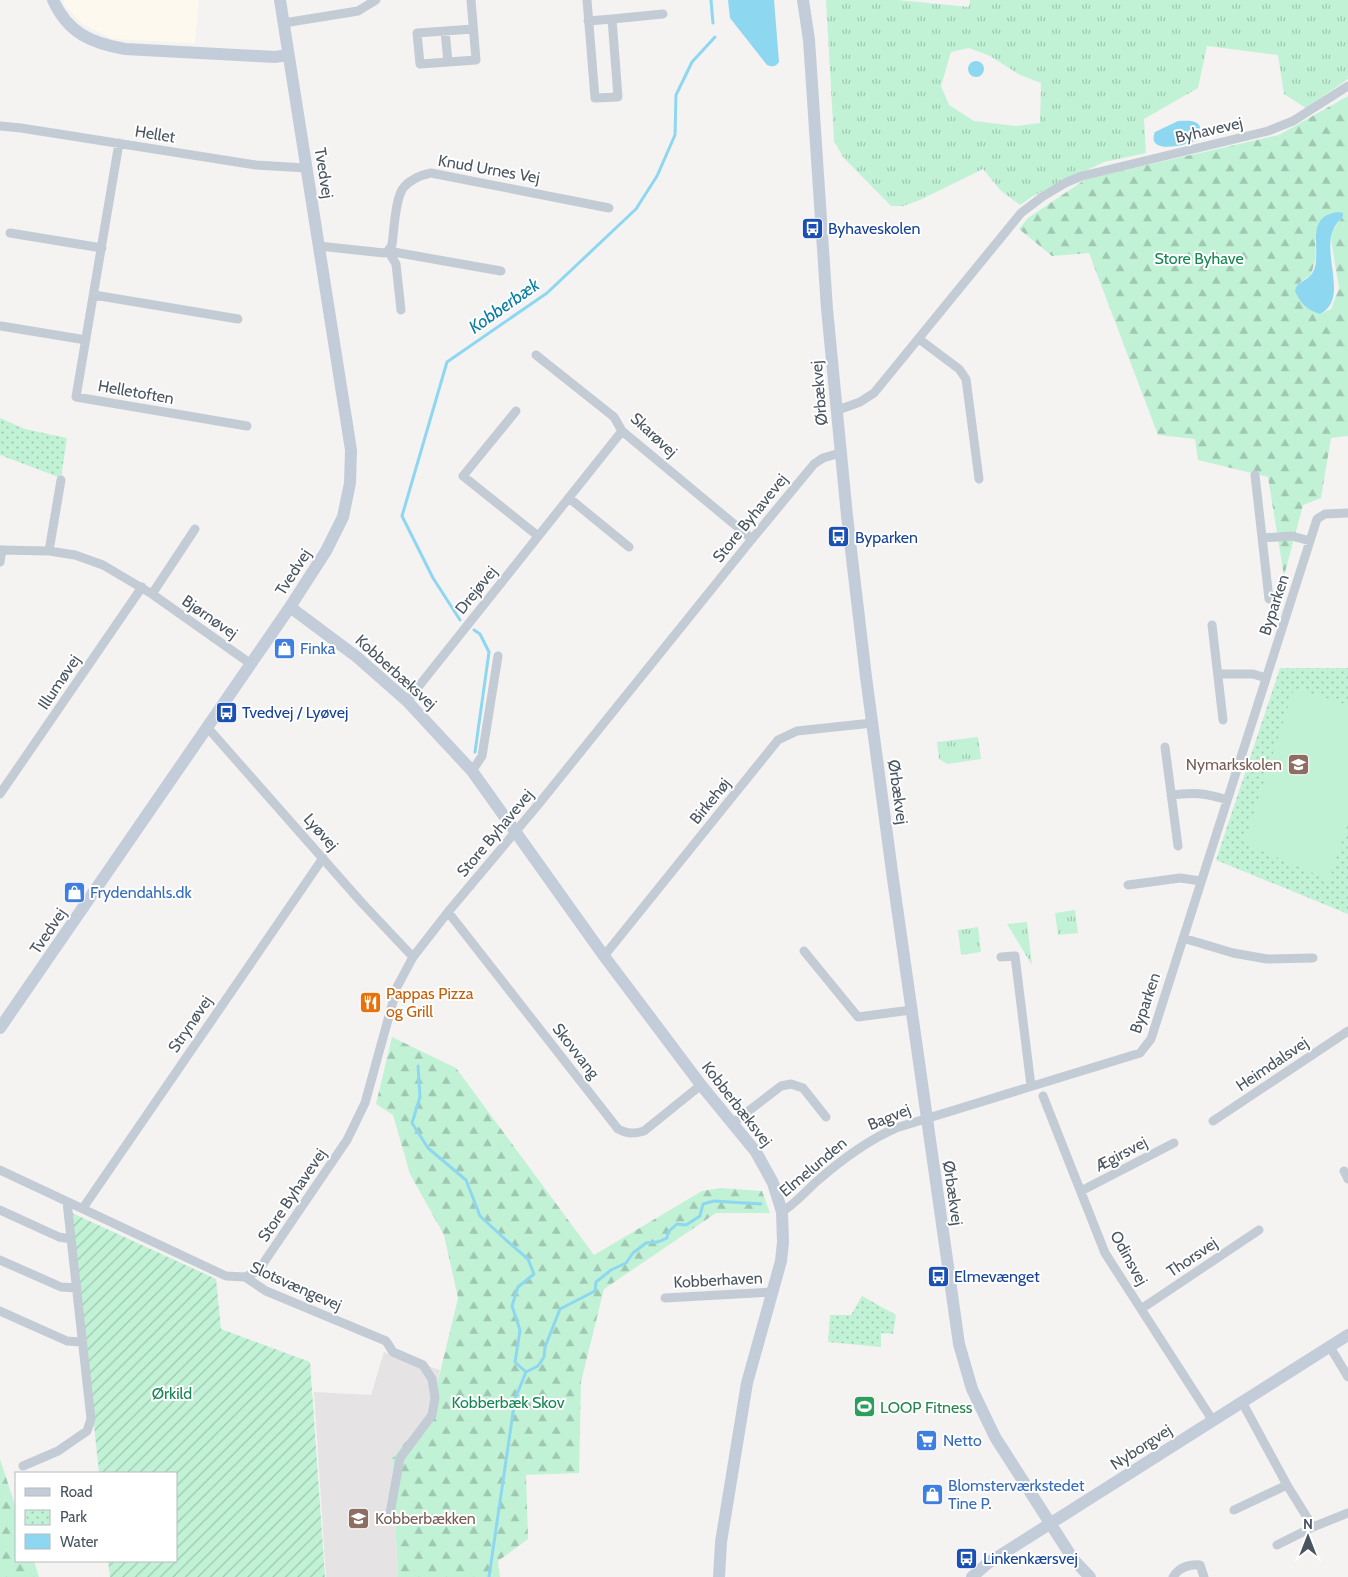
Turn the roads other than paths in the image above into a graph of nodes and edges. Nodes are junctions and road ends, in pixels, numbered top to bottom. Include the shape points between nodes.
1 (53, 0) edge
2 (280, 0) edge
3 (376, 0) edge
4 (471, 0) edge
5 (587, 0) edge
6 (803, 0) edge
7 (810, 0) edge
8 (663, 14) dead end
9 (612, 19) junction
10 (588, 20) junction
11 (284, 23) junction
12 (473, 29) junction
13 (445, 31) junction
14 (808, 40) junction
15 (288, 55) junction
16 (448, 62) junction
17 (1348, 86) edge
18 (0, 126) edge
19 (119, 143) junction
20 (306, 168) junction
21 (610, 208) dead end
22 (10, 233) dead end
23 (319, 246) junction
24 (102, 248) junction
25 (388, 251) junction
26 (501, 271) dead end
27 (94, 295) junction
28 (401, 310) dead end
29 (238, 320) dead end
30 (1, 326) edge
31 (919, 338) junction
32 (86, 340) junction
33 (536, 355) dead end
34 (838, 410) junction
35 (516, 411) dead end
36 (247, 426) dead end
37 (622, 430) junction
38 (840, 453) junction
39 (1254, 475) dead end
40 (979, 479) dead end
41 (60, 480) dead end
42 (569, 498) junction
43 (1348, 513) edge
44 (195, 529) dead end
45 (538, 536) junction
46 (1262, 538) junction
47 (752, 539) junction
48 (1310, 541) junction
49 (629, 547) dead end
50 (1, 550) edge
51 (49, 551) junction
52 (0, 562) edge
53 (142, 587) junction
54 (152, 594) junction
55 (1269, 599) dead end
56 (290, 606) junction
57 (1212, 625) dead end
58 (498, 656) dead end
59 (251, 664) junction
60 (1218, 674) junction
61 (1266, 678) junction
62 (407, 701) junction
63 (1224, 720) dead end
64 (872, 723) junction
65 (207, 727) junction
66 (1165, 747) dead end
67 (472, 770) junction
68 (0, 794) edge
69 (1171, 795) junction
70 (1227, 800) junction
71 (516, 830) junction
72 (1178, 846) dead end
73 (323, 858) junction
74 (1201, 881) junction
75 (1128, 885) dead end
76 (448, 912) junction
77 (1182, 938) junction
78 (804, 951) dead end
79 (413, 956) junction
80 (604, 956) junction
81 (1001, 957) dead end
82 (1313, 958) dead end
83 (911, 1010) junction
84 (0, 1028) edge
85 (1348, 1031) edge
86 (701, 1085) junction
87 (1031, 1086) junction
88 (1044, 1096) dead end
89 (826, 1117) dead end
90 (926, 1119) junction
91 (1213, 1121) dead end
92 (733, 1123) junction
93 (1174, 1142) dead end
94 (864, 1144) joint
95 (0, 1170) edge
96 (1081, 1191) junction
97 (67, 1202) junction
98 (83, 1208) junction
99 (0, 1210) edge
100 (782, 1212) junction
101 (1259, 1230) dead end
102 (71, 1239) junction
103 (0, 1260) edge
104 (245, 1277) junction
105 (77, 1288) junction
106 (772, 1292) junction
107 (665, 1298) dead end
108 (1141, 1309) junction
109 (0, 1311) edge
110 (1348, 1335) edge
111 (82, 1342) junction
112 (1330, 1347) junction
113 (1348, 1377) edge
114 (1242, 1402) junction
115 (1212, 1421) junction
116 (23, 1466) dead end
117 (1287, 1485) junction
118 (1234, 1510) dead end
119 (1348, 1513) edge
120 (390, 1519) dead end
121 (1051, 1523) junction
122 (1313, 1527) junction
123 (1277, 1545) dead end
124 (719, 1577) edge
125 (972, 1577) edge
126 (1090, 1577) edge
127 (1173, 1577) edge
128 (1204, 1577) edge

1 - 15 street via 68,24 90,40 106,45 125,49
2 - 11 street, Tvedvej
3 - 11 street via 358,11
4 - 12 street
5 - 10 street
6 - 14 street, Ørbækvej
7 - 14 street, Ørbækvej
8 - 9 street
9 - 10 street
9 - 10 street via 618,96 595,98
11 - 15 street, Tvedvej
12 - 13 street
12 - 16 street via 476,60
13 - 16 street
13 - 16 street via 417,33 420,64
14 - 34 street, Ørbækvej via 827,309
15 - 20 street, Tvedvej
17 - 31 street, Byhavevej via 1293,121 1268,131 1097,171 1067,182 1022,213
18 - 19 street, Hellet
19 - 20 street, Hellet via 256,165
19 - 24 street, Helletoften
20 - 23 street, Tvedvej
21 - 25 street, Knud Urnes Vej via 431,173 417,177 403,188 398,200 392,245
22 - 24 street
23 - 25 street
23 - 56 street, Tvedvej via 351,450 350,483 343,518
24 - 27 street, Helletoften
25 - 26 street
25 - 28 street via 396,264
27 - 29 street
27 - 32 street, Helletoften
30 - 32 street
31 - 34 street via 874,393
31 - 40 street via 959,369 966,379
32 - 36 street, Helletoften via 76,397
33 - 37 street, Skarøvej via 614,417
34 - 38 street, Ørbækvej
35 - 45 street via 463,476
37 - 42 street, Drejøvej
37 - 47 street, Skarøvej
38 - 47 street, Store Byhavevej via 814,464
38 - 64 street, Ørbækvej
39 - 46 street, Byparken
41 - 51 street
42 - 45 street, Drejøvej
42 - 49 street
43 - 48 street, Byparken via 1325,514 1317,519
44 - 54 street
45 - 62 street, Drejøvej
46 - 48 street via 1292,536
46 - 55 street, Byparken
47 - 71 street, Store Byhavevej
48 - 61 street, Byparken
50 - 51 street, Bjørnøvej
50 - 52 street
51 - 53 street, Bjørnøvej via 103,565
53 - 54 street, Bjørnøvej
53 - 68 street, Illumøvej
54 - 59 street, Bjørnøvej
56 - 59 street, Tvedvej
56 - 62 street, Kobberbæksvej via 357,657
57 - 60 street
58 - 67 street via 482,756
59 - 65 street, Tvedvej
60 - 61 street via 1253,674
60 - 63 street
61 - 70 street, Byparken
62 - 67 street, Kobberbæksvej
64 - 80 street, Birkehøj via 797,731 778,740
64 - 83 street, Ørbækvej
65 - 73 street, Lyøvej
65 - 84 street, Tvedvej
66 - 69 street
67 - 71 street, Kobberbæksvej
69 - 70 street via 1194,792
69 - 72 street
70 - 74 street, Byparken
71 - 76 street, Store Byhavevej
71 - 80 street, Kobberbæksvej
73 - 79 street, Lyøvej
73 - 98 street, Strynøvej
74 - 75 street via 1180,878
74 - 77 street, Byparken
76 - 79 street, Store Byhavevej
76 - 86 street, Skovvang via 618,1129 634,1134 644,1131
77 - 82 street via 1267,959
77 - 87 street, Byparken via 1151,1039 1140,1054
78 - 83 street via 858,1017
79 - 104 street, Store Byhavevej via 397,987 365,1103 347,1140 258,1271
80 - 86 street, Kobberbæksvej
81 - 87 street via 1015,956
83 - 90 street, Ørbækvej
85 - 91 street, Heimdalsvej
86 - 92 street, Kobberbæksvej
87 - 90 street, Byparken
88 - 96 street, Odinsvej
89 - 92 street via 803,1088 791,1084 780,1086
90 - 94 street, Bagvej via 896,1128
90 - 121 street, Ørbækvej via 959,1344 972,1389 995,1437
92 - 100 street, Kobberbæksvej via 756,1152
93 - 96 street, Ægirsvej
94 - 100 street, Elmelunden
95 - 97 street, Slotsvængevej
96 - 108 street, Odinsvej via 1105,1253
97 - 98 street, Slotsvængevej
97 - 102 street
98 - 104 street, Slotsvængevej via 226,1276
99 - 102 street via 59,1237
100 - 106 street, Kobberbæksvej via 782,1254
101 - 108 street, Thorsvej
102 - 105 street
103 - 105 street via 61,1287
104 - 120 street, Slotsvængevej via 266,1291 386,1341 393,1352 423,1365 432,1379 435,1398 432,1415 400,1458
105 - 111 street
106 - 107 street, Kobberhaven
106 - 124 street, Kobberbæksvej via 747,1383 720,1542
108 - 115 street, Odinsvej
109 - 111 street via 67,1341
110 - 112 street, Nyborgvej
111 - 116 street via 91,1419 87,1432 58,1451
112 - 113 street
112 - 114 street, Nyborgvej
114 - 115 street, Nyborgvej
114 - 117 street
115 - 121 street, Nyborgvej
117 - 118 street
117 - 122 street
119 - 122 street
121 - 125 street, Nyborgvej via 988,1563
121 - 126 street via 1073,1559
122 - 123 street
127 - 128 street via 1179,1569 1195,1565 1200,1565

